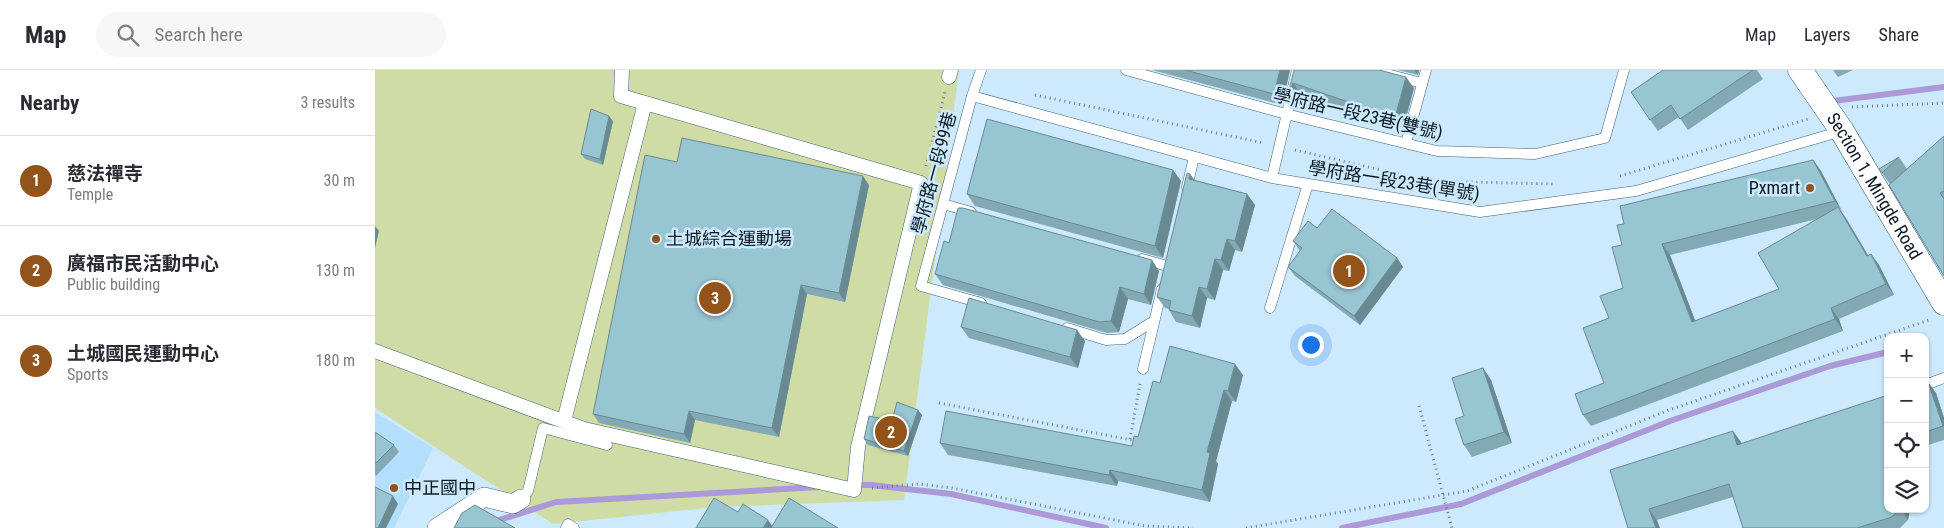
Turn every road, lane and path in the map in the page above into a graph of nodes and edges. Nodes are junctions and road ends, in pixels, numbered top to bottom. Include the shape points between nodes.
1 (622, 70) edge
2 (981, 70) edge
3 (1126, 70) edge
4 (1297, 70) edge
5 (1370, 70) edge
6 (1426, 70) edge
7 (1624, 70) edge
8 (1800, 70) edge
9 (1422, 83) junction
10 (972, 96) junction
11 (645, 103) junction
12 (1286, 114) junction
13 (1842, 130) junction
14 (1406, 143) junction
15 (1194, 157) junction
16 (1272, 178) junction
17 (1308, 184) junction
18 (1185, 193) edge
19 (943, 204) junction
20 (980, 214) edge
21 (1130, 256) edge
22 (995, 307) edge
23 (1270, 308) dead end
24 (1939, 311) edge
25 (1154, 321) junction
26 (1060, 326) edge
27 (375, 351) edge
28 (1143, 369) joint
29 (1944, 378) edge
30 (1929, 384) edge
31 (939, 403) dead end
32 (1419, 406) dead end
33 (563, 421) junction
34 (1130, 439) junction
35 (1139, 442) edge
36 (607, 445) dead end
37 (854, 490) junction
38 (1445, 495) junction
39 (521, 499) joint
40 (437, 528) edge
41 (566, 528) edge
42 (574, 528) edge
43 (1193, 528) edge
44 (1246, 528) edge
45 (1452, 528) edge

1 - 11 street via 621,96
2 - 10 lane, 學府路一段99巷
3 - 12 lane, 學府路一段23巷(雙號)
4 - 12 lane
5 - 9 lane
6 - 9 lane
7 - 14 lane, 學府路一段23巷(雙號) via 1605,138 1535,154 1437,151
8 - 13 street, Section 1, Mingde Road
9 - 14 lane
10 - 15 lane, 學府路一段23巷(單號)
10 - 19 lane, 學府路一段99巷
11 - 33 street
11 - 37 street via 921,183 858,447
12 - 14 lane, 學府路一段23巷(雙號)
12 - 16 lane
13 - 17 lane, 學府路一段23巷(單號) via 1636,191 1480,212
13 - 24 street, Section 1, Mingde Road via 1885,197
15 - 16 lane, 學府路一段23巷(單號)
15 - 18 lane
16 - 17 lane, 學府路一段23巷(單號)
17 - 23 lane
19 - 20 lane
19 - 22 lane, 學府路一段99巷 via 921,286
21 - 25 lane via 1168,262
24 - 38 path via 1669,410 1467,492
25 - 26 lane via 1125,339 1106,340
25 - 28 lane
27 - 33 street
28 - 34 path
29 - 30 lane
31 - 34 path
32 - 38 path
33 - 37 street via 584,429
34 - 35 path
36 - 39 lane via 543,428 528,492
37 - 43 path via 919,484 1145,526
38 - 44 path
38 - 45 path
39 - 40 street via 513,504 484,497
41 - 42 lane via 568,524

